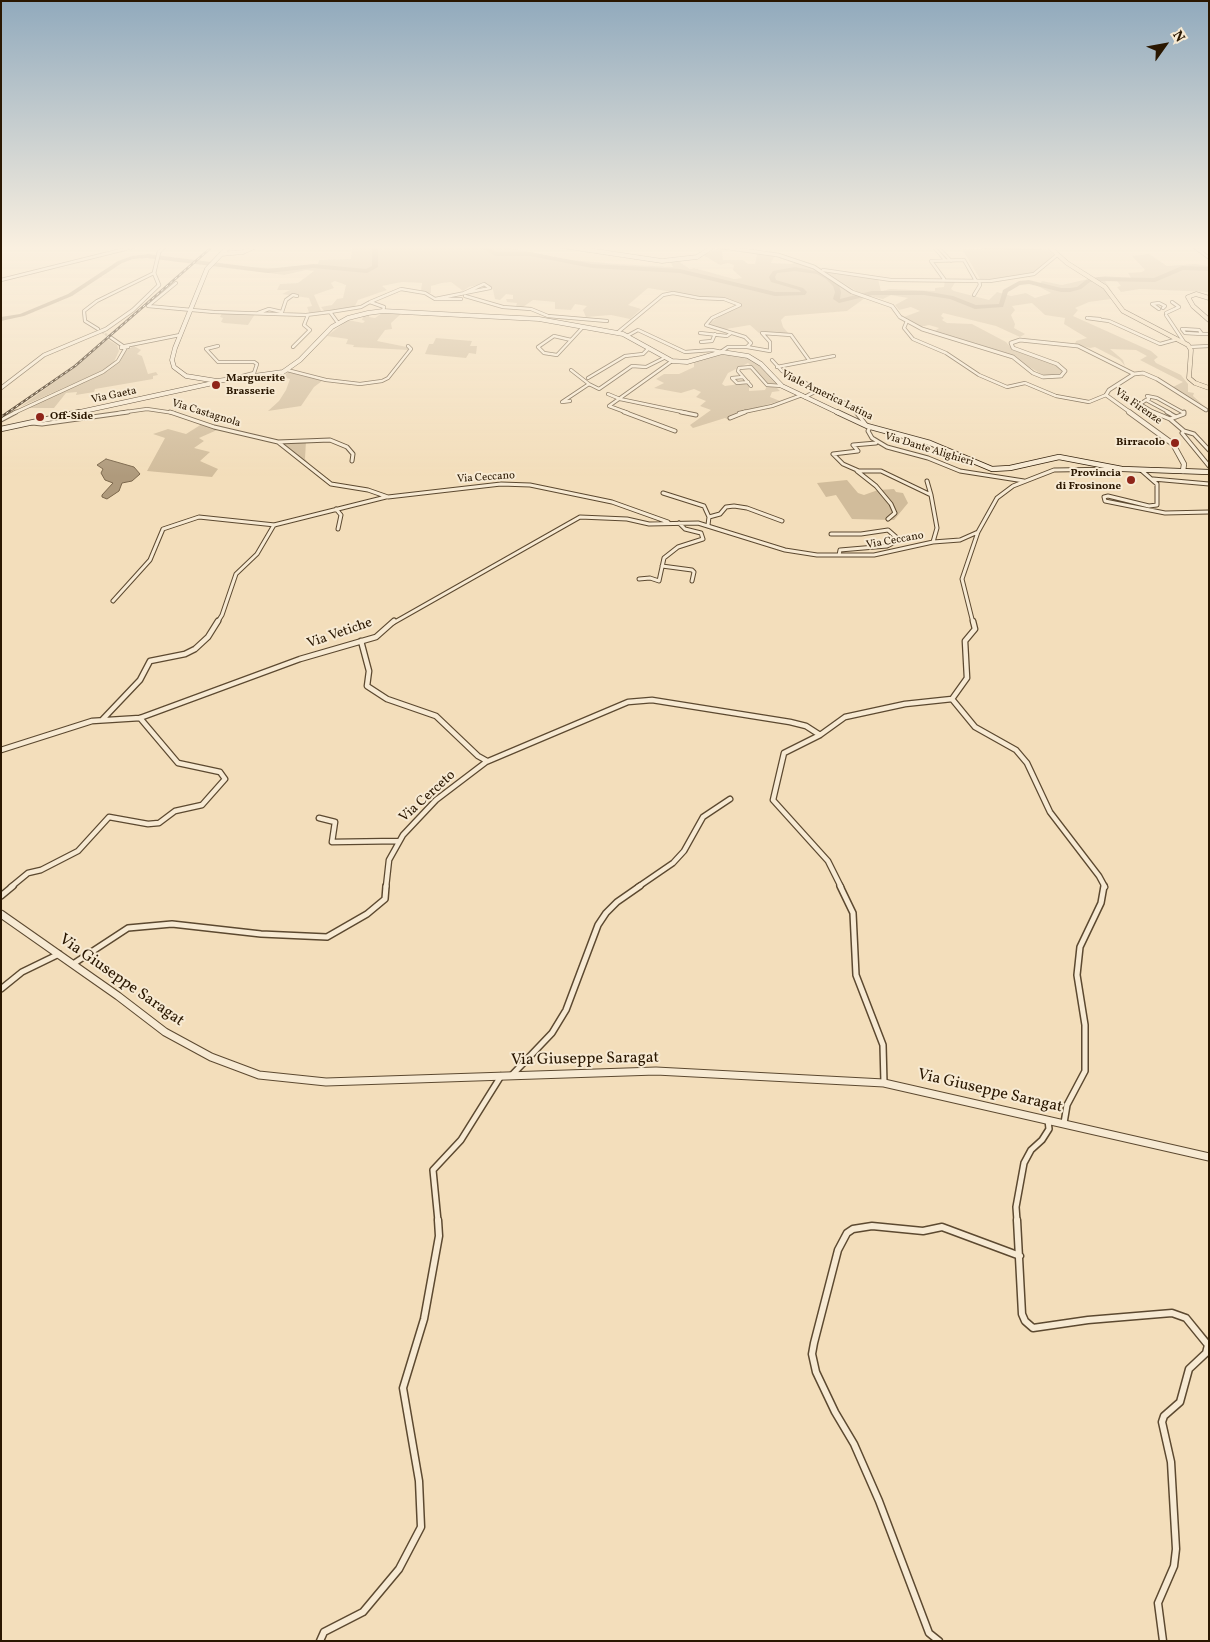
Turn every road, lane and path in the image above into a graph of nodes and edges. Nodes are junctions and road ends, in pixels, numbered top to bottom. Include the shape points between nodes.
1 (88, 323) edge
2 (117, 323) edge
3 (185, 323) edge
4 (305, 323) edge
5 (338, 323) edge
6 (562, 323) edge
7 (629, 323) edge
8 (707, 323) edge
9 (906, 323) edge
10 (910, 323) edge
11 (1109, 323) edge
12 (1146, 323) edge
13 (1171, 323) edge
14 (573, 324) joint
15 (583, 327) junction
16 (98, 329) tunnel mouth
17 (717, 330) junction
18 (617, 333) junction
19 (700, 333) dead end
20 (731, 333) junction
21 (1202, 334) junction
22 (1209, 334) edge
23 (180, 335) junction
24 (627, 336) junction
25 (715, 336) junction
26 (110, 337) tunnel mouth
27 (1178, 339) junction
28 (571, 340) junction
29 (701, 342) dead end
30 (1184, 342) junction
31 (218, 346) dead end
32 (408, 346) dead end
33 (1209, 346) edge
34 (293, 347) dead end
35 (747, 347) junction
36 (1189, 347) junction
37 (124, 348) junction
38 (649, 348) junction
39 (722, 351) junction
40 (834, 356) dead end
41 (664, 358) junction
42 (772, 360) dead end
43 (809, 360) junction
44 (672, 361) junction
45 (777, 367) junction
46 (287, 370) junction
47 (571, 370) dead end
48 (1134, 374) junction
49 (743, 377) junction
50 (588, 378) dead end
51 (198, 379) junction
52 (230, 380) junction
53 (748, 382) junction
54 (207, 383) junction
55 (589, 384) junction
56 (750, 386) dead end
57 (782, 386) junction
58 (1, 388) edge
59 (190, 388) junction
60 (1209, 388) edge
61 (818, 390) junction
62 (608, 394) dead end
63 (1106, 395) junction
64 (804, 396) junction
65 (620, 399) junction
66 (1146, 400) junction
67 (570, 401) dead end
68 (1207, 409) edge
69 (696, 415) dead end
70 (1177, 416) junction
71 (730, 418) dead end
72 (1170, 419) junction
73 (1, 420) edge
74 (32, 423) junction
75 (868, 426) junction
76 (1, 429) edge
77 (675, 431) dead end
78 (1184, 431) junction
79 (278, 442) junction
80 (876, 443) junction
81 (1209, 450) edge
82 (1183, 461) junction
83 (352, 462) dead end
84 (1209, 466) edge
85 (1122, 469) junction
86 (1141, 470) junction
87 (859, 471) junction
88 (1183, 471) junction
89 (1194, 471) junction
90 (1209, 472) edge
91 (1150, 477) junction
92 (1161, 480) junction
93 (927, 481) dead end
94 (1025, 481) junction
95 (331, 484) joint
96 (1157, 484) junction
97 (1209, 484) edge
98 (663, 493) dead end
99 (931, 495) junction
100 (388, 497) junction
101 (336, 509) junction
102 (1209, 512) edge
103 (709, 517) junction
104 (888, 519) dead end
105 (782, 521) dead end
106 (669, 523) junction
107 (679, 523) junction
108 (698, 523) joint
109 (276, 525) junction
110 (708, 525) junction
111 (338, 530) dead end
112 (978, 532) junction
113 (831, 534) dead end
114 (934, 542) junction
115 (839, 555) junction
116 (662, 566) junction
117 (639, 579) dead end
118 (692, 581) dead end
119 (114, 602) dead end
120 (361, 641) junction
121 (952, 699) junction
122 (140, 718) junction
123 (102, 720) junction
124 (820, 735) junction
125 (1, 750) edge
126 (487, 761) junction
127 (730, 799) dead end
128 (319, 818) dead end
129 (399, 841) junction
130 (1, 896) edge
131 (1, 914) edge
132 (59, 954) junction
133 (73, 964) junction
134 (1, 989) edge
135 (502, 1075) junction
136 (512, 1075) junction
137 (884, 1083) junction
138 (1048, 1120) junction
139 (1064, 1123) junction
140 (1209, 1157) edge
141 (1020, 1256) junction
142 (320, 1641) edge
143 (940, 1641) edge
144 (1163, 1641) edge

1 - 16 street
2 - 58 street via 44,355
3 - 23 main road
4 - 34 street via 310,330
5 - 46 main road, Viale America Latina
6 - 14 main road, Viale America Latina
7 - 18 street
8 - 17 street via 706,326
9 - 63 street via 904,328 911,338 1009,387 1029,384 1061,397 1090,402
10 - 48 street via 931,333 1013,357 1043,377 1061,376 1065,371 1057,364 1013,348 1011,343 1020,340 1071,344
11 - 27 street via 1160,344
12 - 27 main road
13 - 30 street
14 - 15 main road, Viale America Latina
15 - 18 main road, Viale America Latina
15 - 28 street
17 - 20 street
17 - 25 street
18 - 24 main road, Viale America Latina
19 - 25 street
20 - 25 street
20 - 35 street via 750,340
21 - 21 street via 1199,330 1182,329 1185,333
21 - 22 street
23 - 37 street
23 - 51 main road via 172,360 174,367 186,376
24 - 38 main road, Viale America Latina
24 - 39 street via 638,330 685,352
25 - 29 street via 711,341
26 - 37 street
27 - 30 main road
28 - 28 street via 554,336 538,347 544,353 557,355
30 - 36 main road
31 - 52 street via 206,349 218,362 250,361 257,364 254,373
32 - 46 street via 411,349 382,381 360,384
33 - 36 street
35 - 39 street
35 - 43 street via 770,351 770,342 762,333 791,335
36 - 60 main road via 1189,378 1195,384
37 - 73 street via 118,361 103,372
38 - 41 main road, Viale America Latina
38 - 50 street via 643,354 625,356
39 - 44 main road, Viale America Latina via 687,362
39 - 57 main road, Viale America Latina via 755,359
40 - 43 street
41 - 44 main road, Viale America Latina
41 - 55 street via 646,367 632,366 599,389
42 - 45 street
43 - 45 street
44 - 65 street
45 - 61 street, Via Dante Alighieri
46 - 52 main road, Viale America Latina
47 - 55 street
48 - 63 street, Via Firenze
48 - 68 street via 1142,373 1158,379
49 - 53 street
49 - 53 street via 732,378 737,383
49 - 57 street via 738,370 750,367 767,385
51 - 54 main road
51 - 59 main road
52 - 54 main road, Via Gaeta
53 - 56 street
54 - 59 main road, Via Gaeta
55 - 67 street via 562,402
57 - 64 main road, Viale America Latina
59 - 74 main road, Via Gaeta
61 - 64 street
61 - 75 street, Via Dante Alighieri via 851,406
62 - 65 street
63 - 82 street, Via Firenze via 1165,437
64 - 71 street
64 - 75 main road, Viale America Latina
65 - 69 street
65 - 77 street via 610,406
66 - 70 street
66 - 70 street via 1149,399 1147,396 1152,396 1184,412
66 - 72 street via 1140,404
70 - 72 street
72 - 78 street
74 - 76 main road, Via Gaeta
74 - 79 street, Via Castagnola via 147,409 164,410 214,428
75 - 80 street, Via Dante Alighieri
75 - 85 main road, Viale America Latina via 930,444 992,469 1059,457
78 - 81 street via 1194,434
78 - 84 street via 1182,433 1188,442
79 - 83 street via 330,440 347,447 353,454
79 - 95 street, Via Castagnola
80 - 87 street via 853,446 858,451 833,454 843,464
80 - 94 street, Via Dante Alighieri via 960,471
82 - 88 street
82 - 89 street, Via Firenze
85 - 86 main road, Viale America Latina
85 - 94 street via 1054,470
86 - 88 main road, Viale America Latina
86 - 91 street
87 - 99 street via 881,471
87 - 104 street via 856,472 876,486 891,504 895,514
88 - 89 main road, Viale America Latina
89 - 90 main road, Viale America Latina
91 - 92 street
91 - 96 street
92 - 96 street
92 - 97 street
93 - 99 street
94 - 112 street via 997,498
95 - 100 street, Via Ceccano
96 - 102 street via 1158,503 1155,505 1112,496 1104,499 1108,503 1165,513
98 - 103 street via 704,506
99 - 114 street via 937,528
100 - 101 street
100 - 106 street, Via Ceccano via 501,484 530,485 612,502
101 - 109 street
101 - 111 street via 341,515
103 - 105 street via 734,506
103 - 110 street
106 - 107 street, Via Vetiche
106 - 120 street, Via Vetiche via 580,517 398,618 376,637
107 - 108 street, Via Vetiche
107 - 116 street via 684,529 701,533 703,539 678,546 664,558
108 - 110 street, Via Ceccano
109 - 119 street via 200,517 163,529 150,560
109 - 123 street via 257,554 236,574 222,615 208,637 186,654 150,661 140,680
110 - 115 street, Via Ceccano via 785,550
112 - 114 street, Via Ceccano via 968,538
112 - 121 street via 962,579 975,629 966,641 967,678
113 - 115 street via 888,530 896,537 895,542 887,546 840,550
114 - 115 street, Via Ceccano via 874,555
116 - 117 street via 659,582 650,578
116 - 118 street via 692,570
120 - 122 street, Via Vetiche
120 - 126 street via 369,671 367,686 387,699 436,716
121 - 124 street via 905,704 845,718
121 - 139 street via 975,727 1016,750 1027,762 1050,812 1105,888 1080,947 1078,976 1086,1059 1084,1071 1067,1105
122 - 123 street, Via Vetiche
122 - 130 street via 178,763 220,772 224,779 205,802 175,810 159,823 109,817 78,851 28,874
123 - 125 street, Via Vetiche
124 - 126 street, Via Cerceto via 806,726 790,722 652,700 628,702
124 - 137 street via 784,753 772,800 828,861 853,913 856,975 883,1045
126 - 129 street, Via Cerceto via 436,800
127 - 136 street via 703,817 684,851 673,863 606,913 598,925 566,1010 552,1033
128 - 129 street via 335,822 332,842
129 - 133 street, Via Cerceto via 388,860 385,899 367,914 327,937 260,934 172,924 128,928
131 - 132 street, Via Giuseppe Saragat
132 - 133 street, Via Giuseppe Saragat
132 - 134 street via 22,972
133 - 135 street, Via Giuseppe Saragat via 165,1032 211,1057 259,1075 326,1082
135 - 136 street, Via Giuseppe Saragat
135 - 142 street via 461,1140 433,1170 439,1236 424,1319 403,1388 419,1481 421,1527 400,1569 363,1612 324,1632
136 - 137 street, Via Giuseppe Saragat via 656,1071
137 - 138 street, Via Giuseppe Saragat
138 - 139 street, Via Giuseppe Saragat
138 - 141 street via 1049,1129 1024,1163 1016,1207
139 - 140 street, Via Giuseppe Saragat
141 - 143 street via 942,1227 923,1231 872,1226 853,1229 847,1233 838,1250 814,1343 812,1354 816,1372 854,1444 879,1501 925,1624
141 - 144 street via 1022,1314 1024,1322 1033,1328 1172,1313 1186,1318 1208,1345 1206,1353 1189,1369 1180,1402 1164,1416 1162,1422 1171,1462 1176,1549 1174,1566 1158,1603

